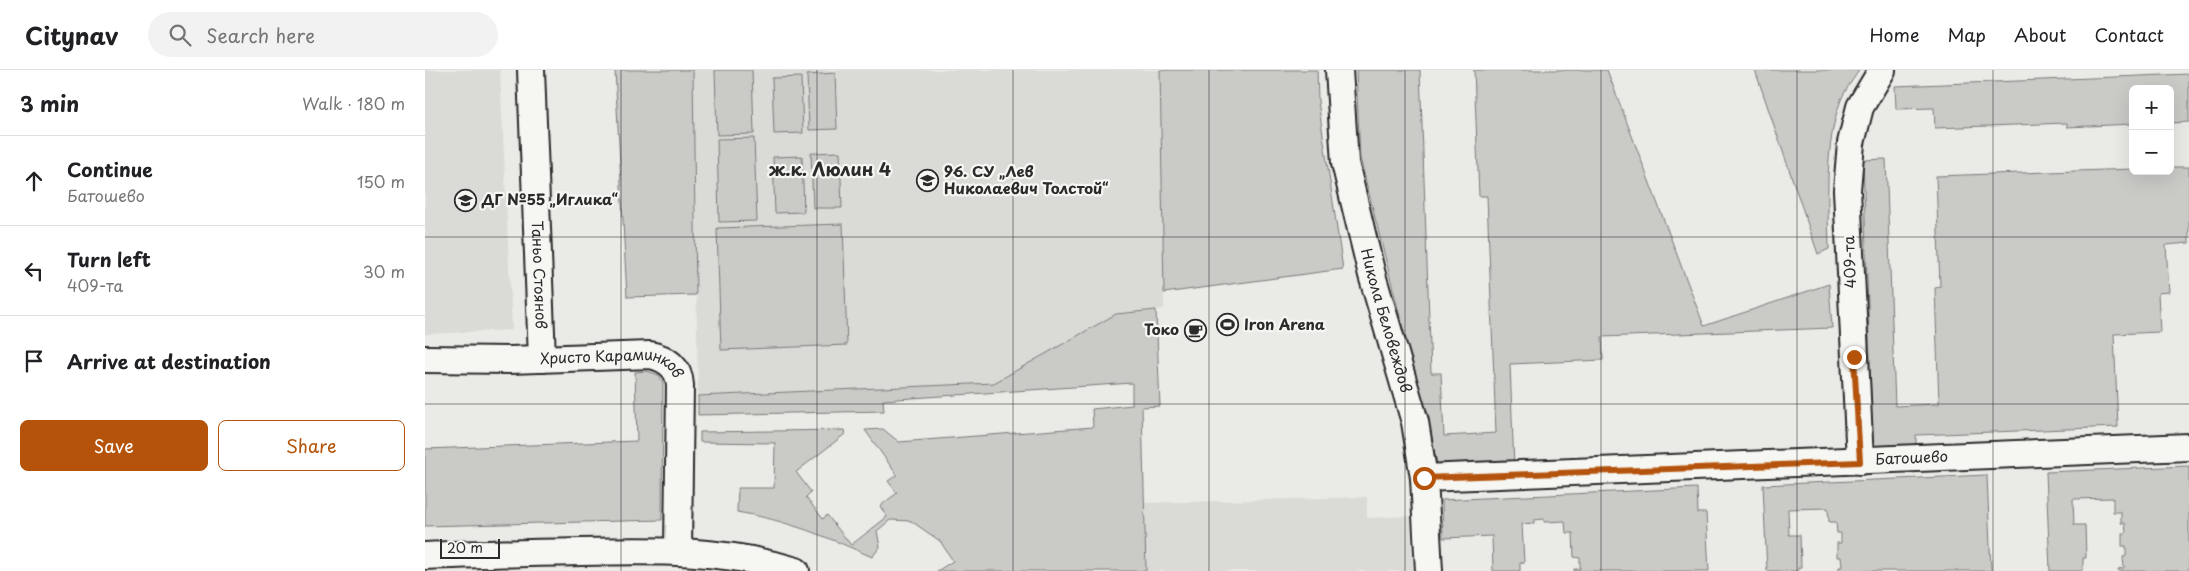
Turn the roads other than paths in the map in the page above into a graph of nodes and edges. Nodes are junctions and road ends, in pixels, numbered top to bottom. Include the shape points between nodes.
1 (531, 70) edge
2 (1339, 70) edge
3 (1882, 70) edge
4 (425, 359) edge
5 (543, 359) junction
6 (2189, 447) edge
7 (1860, 462) junction
8 (1424, 478) junction
9 (678, 550) junction
10 (426, 561) edge
11 (796, 571) edge
12 (1429, 571) edge

1 - 5 street, Таньо Стоянов
2 - 8 street, Никола Беловеждов via 1345,163 1371,275 1415,422
3 - 7 street, 409-та via 1860,107 1851,144 1847,190
4 - 5 street, Христо Караминков
5 - 9 street, Христо Караминков via 650,355 661,357 677,371 680,392
6 - 7 street, Батошево
7 - 8 street, Батошево
8 - 12 street, Никола Беловеждов
9 - 10 street
9 - 11 street via 732,555

